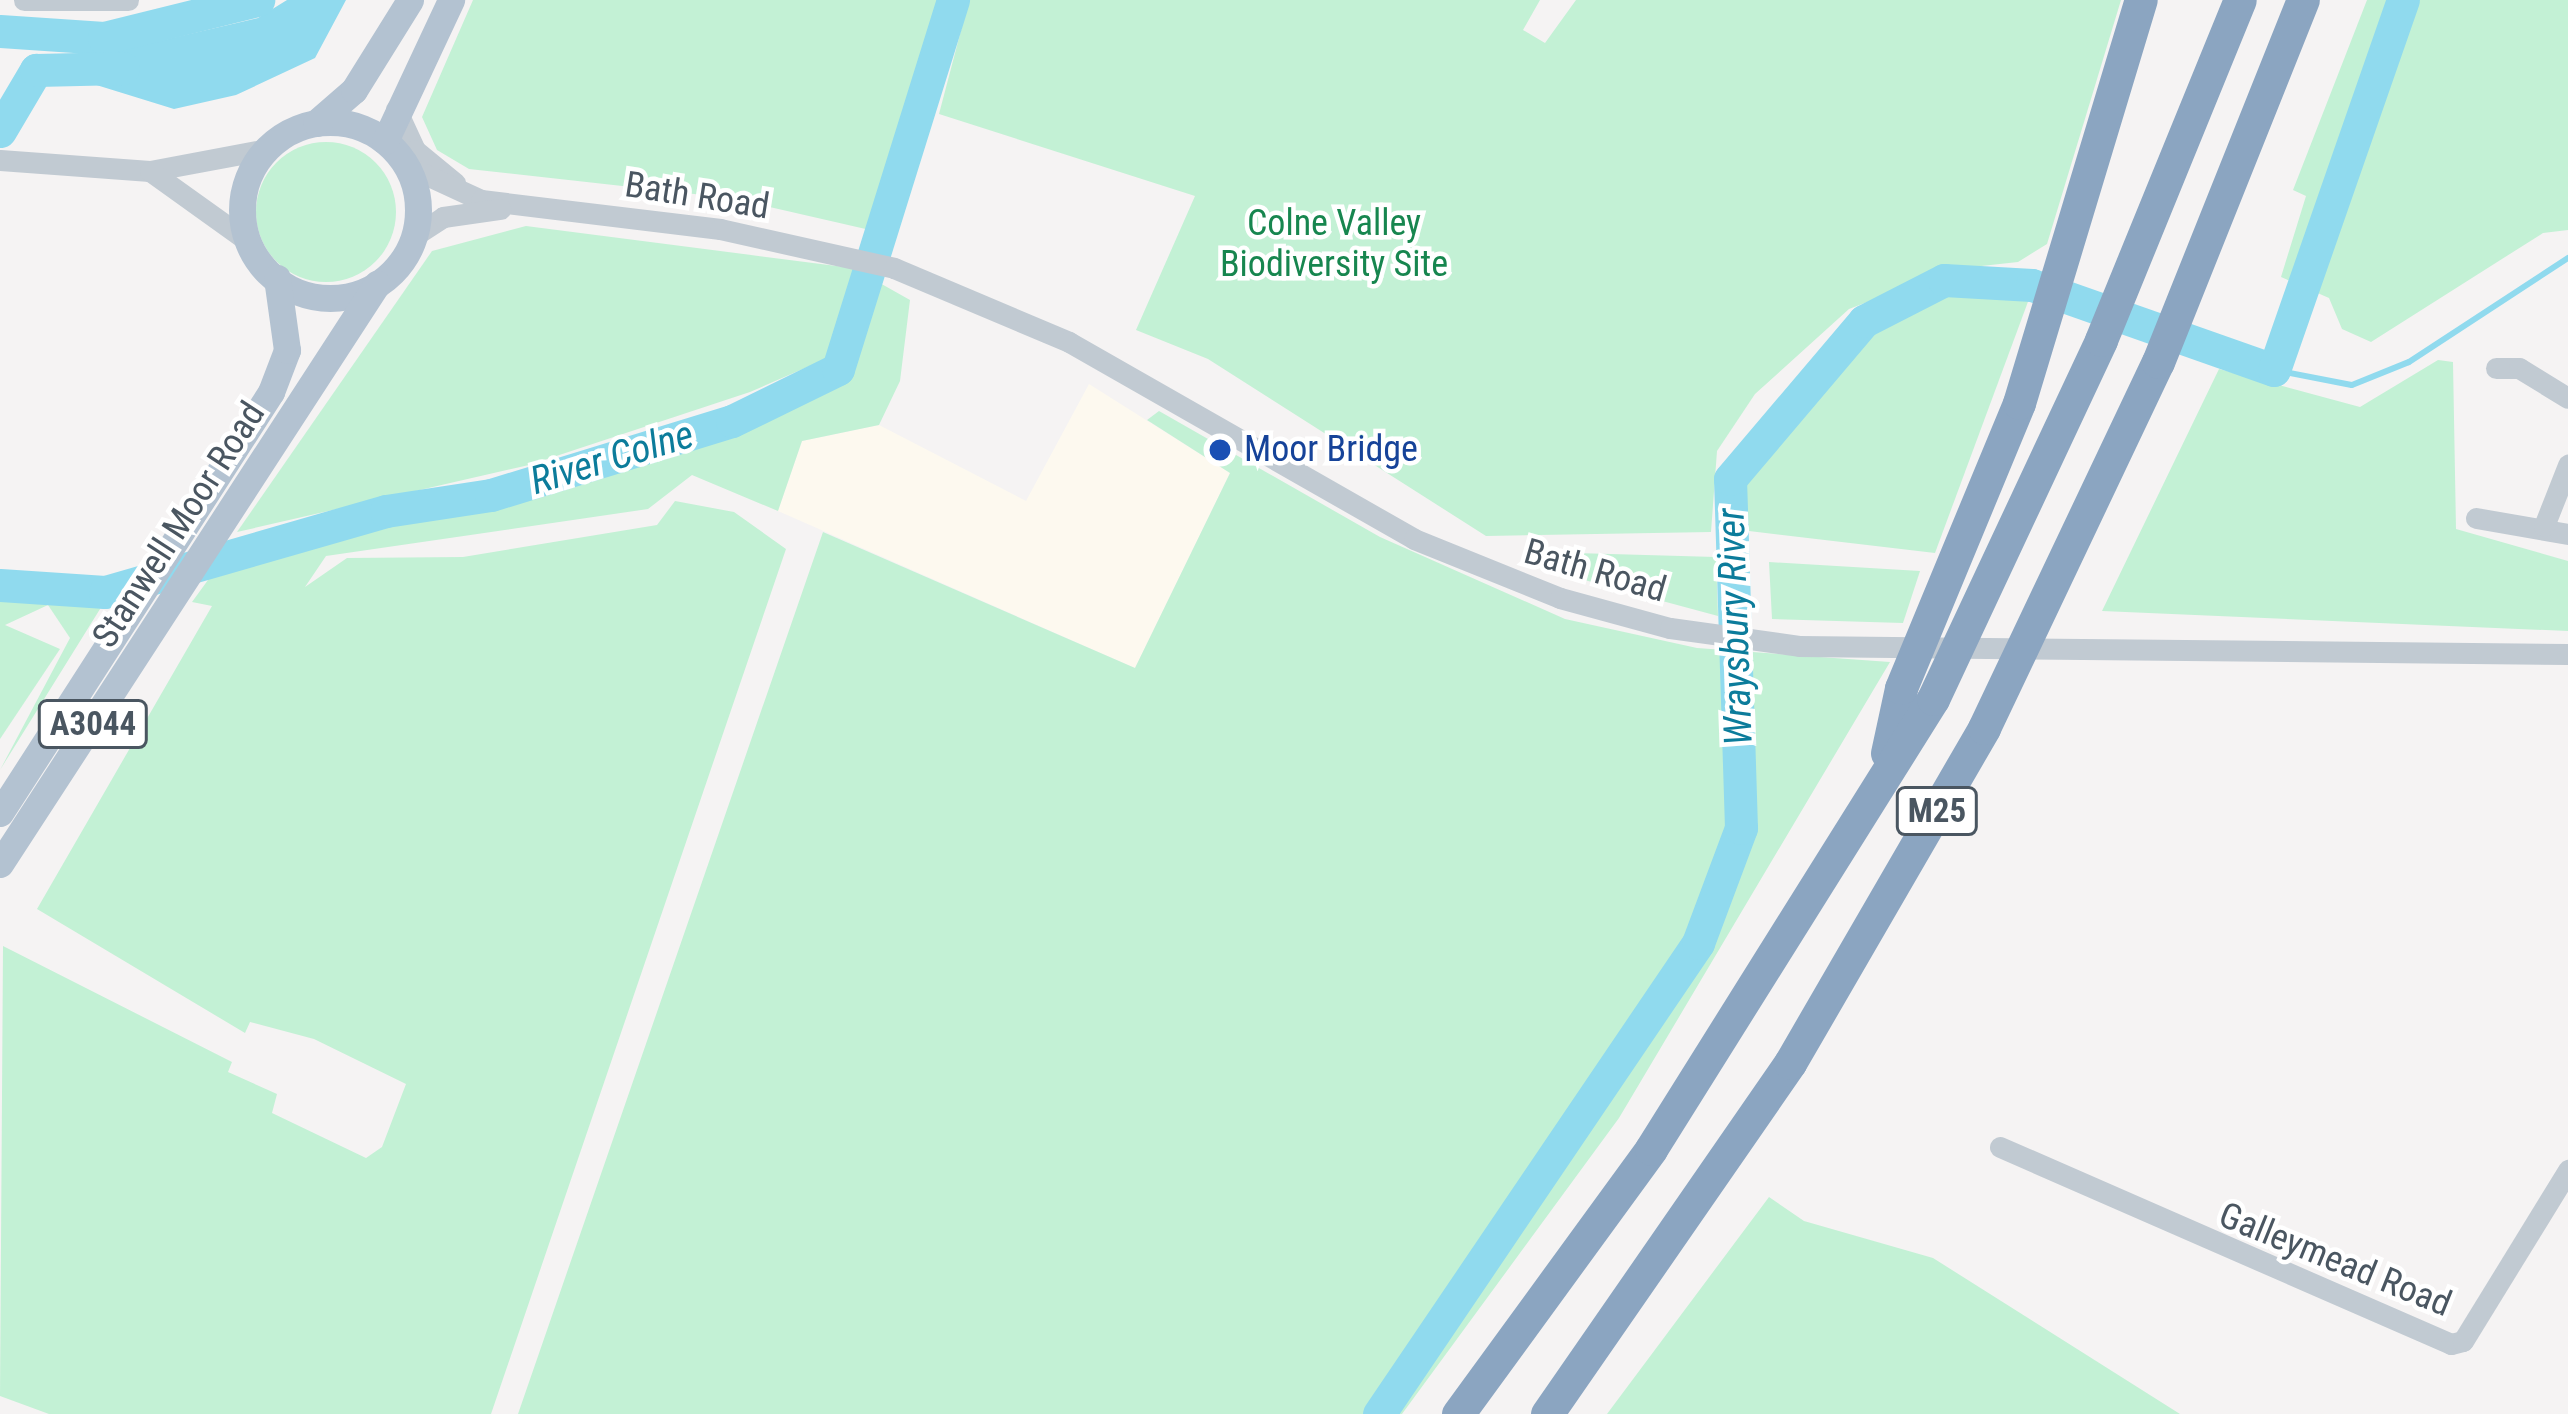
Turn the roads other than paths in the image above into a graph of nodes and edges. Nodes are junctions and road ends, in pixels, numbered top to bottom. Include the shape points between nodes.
1 (24, 0) edge
2 (128, 0) edge
3 (410, 0) edge
4 (452, 0) edge
5 (2141, 0) edge
6 (2240, 0) edge
7 (2303, 0) edge
8 (396, 109) junction
9 (316, 123) junction
10 (386, 141) junction
11 (267, 149) junction
12 (4, 160) edge
13 (407, 166) junction
14 (150, 171) junction
15 (481, 200) junction
16 (519, 206) junction
17 (414, 236) junction
18 (245, 239) junction
19 (277, 278) junction
20 (377, 284) junction
21 (2496, 368) dead end
22 (2568, 398) edge
23 (2568, 465) edge
24 (2476, 518) dead end
25 (2544, 526) junction
26 (2568, 534) edge
27 (2568, 653) edge
28 (1885, 767) junction
29 (0, 813) edge
30 (0, 864) edge
31 (2000, 1147) dead end
32 (2568, 1170) edge
33 (1458, 1414) edge
34 (1547, 1414) edge

1 - 2 street
3 - 9 main road via 355,89
4 - 8 main road
5 - 28 highway, M25 via 2040,333 1901,688
6 - 28 highway, M25 via 2102,340 1950,665
7 - 34 highway, M25 via 2158,362 1984,728 1790,1063
8 - 10 main road
8 - 15 street via 415,150
9 - 10 main road
9 - 11 main road
10 - 13 main road
11 - 14 street
11 - 18 main road via 245,188
12 - 14 street
13 - 15 street, Bath Road
13 - 17 main road
14 - 18 street
15 - 16 street, Bath Road
16 - 17 street, Bath Road via 443,217
16 - 27 street, Bath Road via 894,268 1069,342 1414,539 1622,616 1799,646
17 - 20 main road
18 - 19 main road
19 - 20 main road via 333,299
19 - 29 main road, Stanwell Moor Road / A3044 via 287,350 175,543
20 - 30 main road, Stanwell Moor Road / A3044
21 - 22 street via 2519,368
23 - 25 street
24 - 25 street
25 - 26 street
28 - 33 highway, M25 via 1651,1149
31 - 32 street, Galleymead Road via 2451,1344

